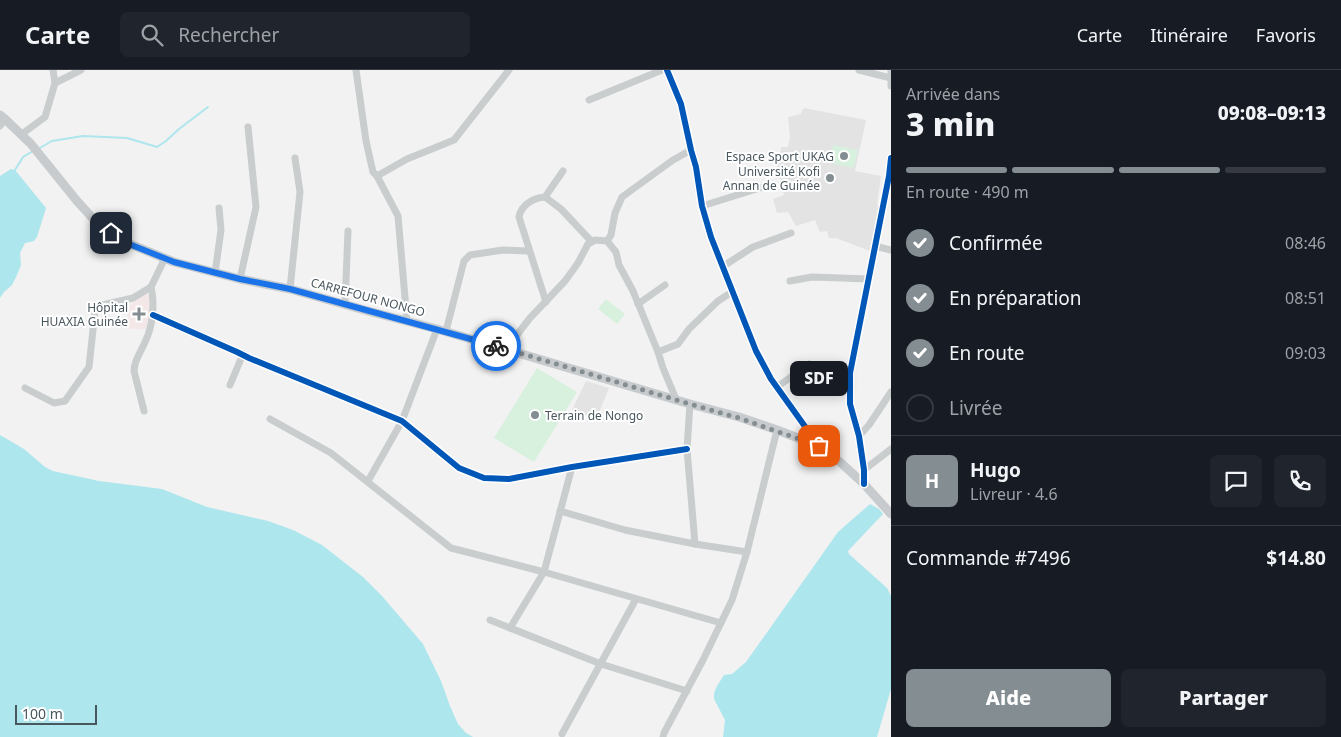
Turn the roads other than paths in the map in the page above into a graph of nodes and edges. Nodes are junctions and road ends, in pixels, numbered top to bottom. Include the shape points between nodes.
1 (53, 70) edge
2 (81, 70) edge
3 (356, 70) edge
4 (509, 70) edge
5 (662, 70) edge
6 (666, 70) edge
7 (859, 70) edge
8 (891, 70) edge
9 (891, 78) edge
10 (56, 83) junction
11 (891, 86) edge
12 (589, 100) dead end
13 (2, 120) edge
14 (248, 127) dead end
15 (22, 134) junction
16 (691, 150) junction
17 (295, 158) dead end
18 (891, 158) edge
19 (563, 171) dead end
20 (890, 175) edge
21 (377, 176) junction
22 (763, 187) dead end
23 (545, 197) junction
24 (702, 206) junction
25 (220, 208) dead end
26 (348, 231) dead end
27 (791, 233) dead end
28 (607, 241) junction
29 (592, 242) junction
30 (875, 246) junction
31 (891, 250) edge
32 (529, 251) junction
33 (164, 258) junction
34 (722, 267) junction
35 (215, 273) junction
36 (240, 279) junction
37 (869, 279) junction
38 (790, 281) dead end
39 (665, 285) dead end
40 (151, 287) junction
41 (290, 289) junction
42 (732, 292) junction
43 (546, 302) junction
44 (638, 304) junction
45 (345, 305) junction
46 (152, 315) junction
47 (407, 321) junction
48 (441, 330) junction
49 (510, 350) junction
50 (658, 352) junction
51 (243, 354) junction
52 (809, 364) dead end
53 (230, 385) dead end
54 (777, 387) junction
55 (25, 388) dead end
56 (891, 392) edge
57 (676, 399) junction
58 (690, 404) junction
59 (144, 410) dead end
60 (270, 420) dead end
61 (402, 421) junction
62 (777, 430) junction
63 (859, 436) junction
64 (819, 446) junction
65 (687, 449) junction
66 (891, 449) edge
67 (572, 467) junction
68 (864, 470) junction
69 (368, 481) junction
70 (864, 484) junction
71 (560, 511) junction
72 (890, 513) edge
73 (695, 544) junction
74 (746, 552) junction
75 (544, 572) junction
76 (636, 599) junction
77 (490, 620) dead end
78 (721, 623) junction
79 (510, 628) junction
80 (601, 664) junction
81 (687, 691) junction
82 (562, 734) dead end
83 (663, 737) edge

1 - 10 street
2 - 10 street
3 - 21 street via 366,140 373,172
4 - 21 street via 454,140 407,159
5 - 12 street
6 - 16 street via 681,104
7 - 9 street
8 - 9 street
9 - 11 street
10 - 15 street via 45,117
13 - 15 main road, CARREFOUR NONGO
14 - 36 street via 256,207
15 - 33 main road, CARREFOUR NONGO via 98,224 124,242
16 - 24 street
16 - 28 street via 622,196
17 - 41 street via 300,192
18 - 20 street
19 - 23 street
20 - 30 street
21 - 47 street via 398,216
22 - 24 street
23 - 29 street
23 - 32 street via 528,203 520,212
24 - 34 street
25 - 35 street via 221,230
26 - 45 street
27 - 34 street via 753,247
28 - 29 street
28 - 44 street via 616,252
29 - 43 street
30 - 31 street
30 - 37 street
32 - 43 street
32 - 48 street via 503,250 467,257
33 - 35 main road, CARREFOUR NONGO
33 - 40 street
34 - 42 street
35 - 36 main road, CARREFOUR NONGO
36 - 41 main road, CARREFOUR NONGO
37 - 38 street via 812,277
37 - 63 street via 850,372 850,404
39 - 44 street
40 - 46 street
40 - 55 street via 133,298 98,306 89,367 65,401 54,403
41 - 45 main road, CARREFOUR NONGO
42 - 50 street via 689,328 678,344
42 - 54 street via 762,365
43 - 49 street via 516,336
44 - 50 street
45 - 47 main road, CARREFOUR NONGO
46 - 51 street
46 - 59 street via 146,340 134,364
47 - 48 main road, CARREFOUR NONGO
48 - 49 main road, CARREFOUR NONGO
48 - 61 street
49 - 57 main road, CARREFOUR NONGO
50 - 57 street
51 - 53 street
51 - 61 street
52 - 54 street
54 - 64 street
56 - 63 street
57 - 58 main road, CARREFOUR NONGO
58 - 62 main road, CARREFOUR NONGO
58 - 65 street
60 - 69 street via 331,454
61 - 67 street via 460,468 484,478 508,479
61 - 69 street
62 - 64 main road, CARREFOUR NONGO
62 - 74 street
63 - 68 street
64 - 70 main road, CARREFOUR NONGO
65 - 67 street
65 - 73 street
66 - 68 street
67 - 71 street
68 - 70 street
69 - 75 street via 452,548
70 - 72 main road, CARREFOUR NONGO
71 - 73 street via 625,530
71 - 75 street
73 - 74 street
74 - 78 street via 732,600
75 - 76 street
75 - 79 street
76 - 78 street
76 - 80 street
77 - 79 street
78 - 81 street
79 - 80 street
80 - 81 street
80 - 82 street
81 - 83 street

